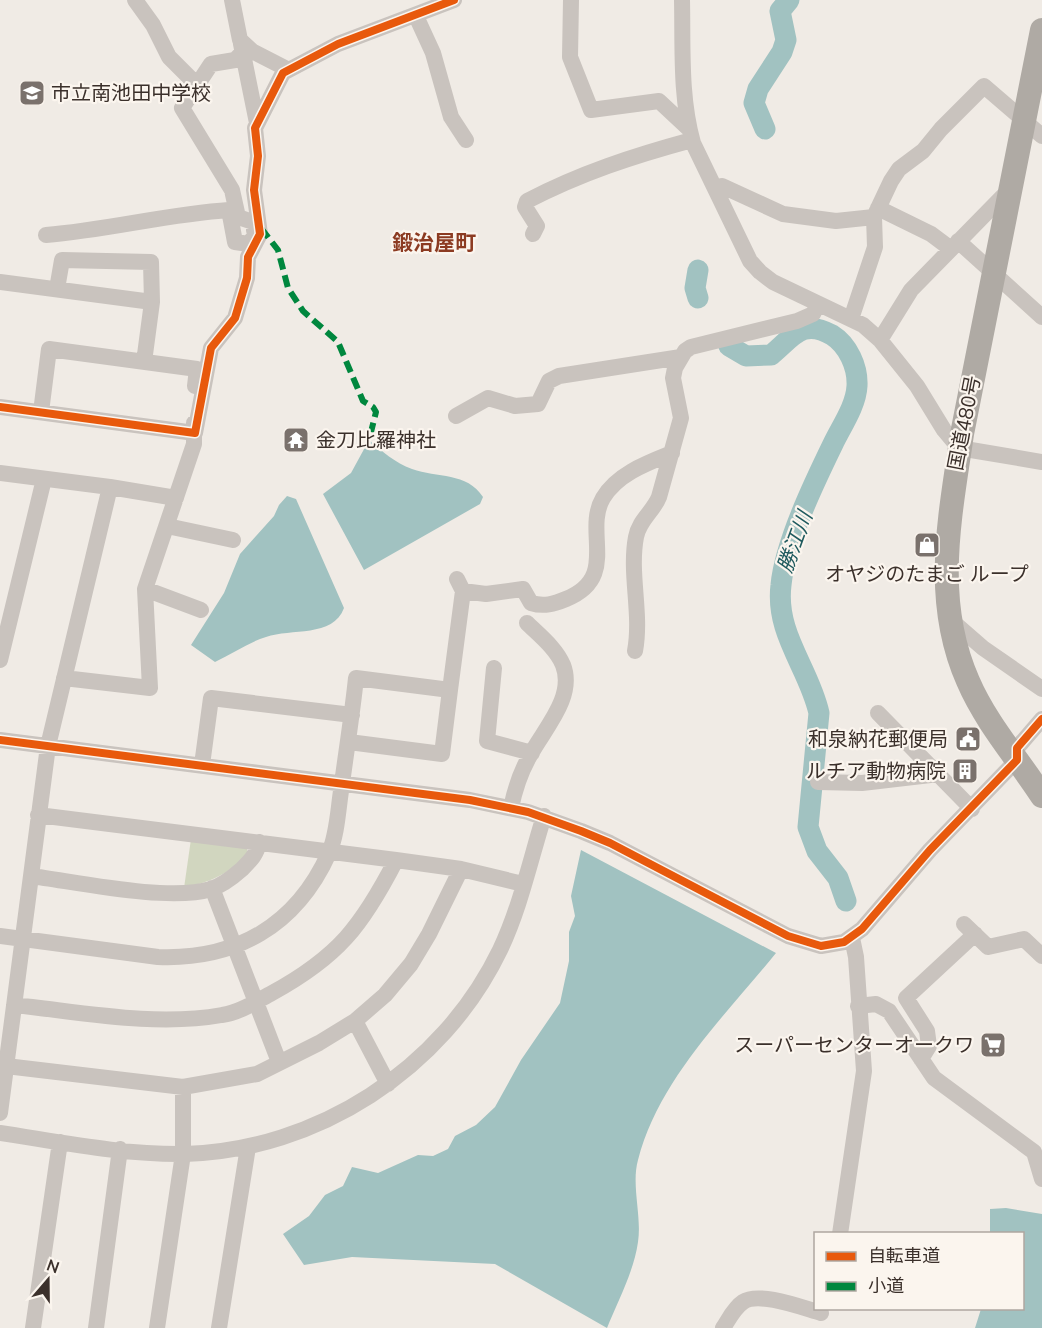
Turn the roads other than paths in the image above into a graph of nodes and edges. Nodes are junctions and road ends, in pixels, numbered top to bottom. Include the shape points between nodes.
1 (232, 0) edge
2 (454, 0) edge
3 (571, 0) edge
4 (682, 0) edge
5 (141, 2) edge
6 (416, 16) junction
7 (1042, 30) edge
8 (241, 46) junction
9 (288, 70) junction
10 (197, 85) junction
11 (1024, 120) junction
12 (257, 123) junction
13 (690, 135) junction
14 (1042, 136) edge
15 (466, 140) dead end
16 (715, 188) junction
17 (1008, 196) junction
18 (876, 212) junction
19 (256, 221) junction
20 (533, 234) dead end
21 (46, 235) dead end
22 (955, 245) junction
23 (993, 274) junction
24 (0, 282) edge
25 (57, 289) junction
26 (152, 302) junction
27 (818, 303) junction
28 (1042, 317) edge
29 (851, 320) junction
30 (880, 340) junction
31 (681, 357) junction
32 (144, 362) junction
33 (0, 407) edge
34 (41, 412) junction
35 (456, 416) dead end
36 (195, 433) junction
37 (960, 448) junction
38 (672, 453) junction
39 (1042, 462) edge
40 (0, 473) edge
41 (44, 479) junction
42 (110, 488) junction
43 (176, 498) junction
44 (167, 526) junction
45 (233, 540) dead end
46 (145, 589) junction
47 (201, 610) dead end
48 (952, 621) junction
49 (526, 623) dead end
50 (635, 651) dead end
51 (0, 660) edge
52 (494, 668) dead end
53 (64, 678) junction
54 (1042, 689) edge
55 (450, 690) junction
56 (878, 713) dead end
57 (352, 715) junction
58 (1042, 719) edge
59 (0, 740) edge
60 (348, 742) junction
61 (48, 746) junction
62 (532, 753) junction
63 (1017, 760) junction
64 (202, 765) junction
65 (939, 774) junction
66 (818, 782) dead end
67 (342, 783) junction
68 (1042, 796) edge
69 (512, 808) junction
70 (972, 809) junction
71 (39, 815) junction
72 (544, 816) junction
73 (259, 842) junction
74 (330, 852) junction
75 (396, 860) junction
76 (461, 869) junction
77 (31, 876) junction
78 (523, 884) junction
79 (212, 888) junction
80 (0, 936) edge
81 (852, 938) junction
82 (22, 939) junction
83 (234, 947) junction
84 (1042, 956) edge
85 (256, 1001) junction
86 (14, 1005) junction
87 (858, 1006) junction
88 (355, 1021) junction
89 (921, 1059) junction
90 (279, 1062) junction
91 (6, 1066) junction
92 (388, 1084) junction
93 (183, 1087) junction
94 (0, 1113) edge
95 (0, 1133) edge
96 (60, 1142) junction
97 (248, 1147) junction
98 (120, 1149) junction
99 (183, 1154) junction
100 (1042, 1179) edge
101 (840, 1232) edge
102 (820, 1316) edge
103 (33, 1328) edge
104 (96, 1328) edge
105 (158, 1328) edge
106 (219, 1328) edge
107 (723, 1328) edge

1 - 8 street
2 - 6 street
3 - 13 street via 570,57 591,110 659,101
4 - 13 street
5 - 10 street via 170,57
6 - 9 street via 338,44
6 - 15 street via 433,53 450,117
7 - 11 highway, 国道480号
8 - 9 street
8 - 10 street via 235,60 211,64
8 - 12 street
9 - 12 street
10 - 19 street via 182,108 232,190 238,217
11 - 14 street
11 - 17 highway, 国道480号
11 - 18 street via 984,86 923,151 899,169
12 - 19 street
13 - 16 street
13 - 20 street via 573,177 526,201 525,207 537,226
16 - 18 street via 722,186 783,214 836,220
16 - 27 street via 750,261 773,282
17 - 22 street via 1003,196
17 - 23 highway, 国道480号
18 - 22 street
18 - 29 street via 875,247
19 - 21 street via 255,235 249,244 235,242 230,210 185,213
19 - 36 street via 260,234 248,257 247,278 235,318 211,348
22 - 23 street
22 - 30 street via 911,290
23 - 28 street
23 - 37 highway, 国道480号
24 - 25 street
25 - 26 street
25 - 26 street via 62,260 151,262
26 - 32 street
27 - 29 street
27 - 31 street via 813,314 797,321 691,347
29 - 30 street
30 - 37 street
31 - 35 street via 559,376 549,381 538,404 515,406 488,398
31 - 38 street via 673,378 681,418
32 - 34 street via 49,349
32 - 36 street via 197,369 192,407
33 - 34 street
34 - 36 street
36 - 43 street
37 - 39 street
37 - 48 highway, 国道480号 via 945,556
38 - 50 street via 655,506 640,522 636,537 639,630
38 - 55 street via 642,465 610,488 597,516 596,570 573,596 542,606 531,603 523,589 486,594 460,585
40 - 41 street
41 - 42 street
41 - 51 street
42 - 43 street
42 - 53 street
43 - 44 street
44 - 45 street
44 - 46 street
46 - 47 street
46 - 53 street via 150,688
48 - 54 street
48 - 63 highway, 国道480号 via 968,681
49 - 62 street via 552,648 563,665 566,682 553,719
52 - 62 street via 487,741
53 - 61 street
55 - 57 street via 356,678
55 - 60 street via 442,754
56 - 65 street
57 - 60 street
57 - 64 street via 211,698
58 - 63 street via 1017,748
59 - 61 street
60 - 67 street
61 - 64 street
61 - 71 street
62 - 69 street via 515,787
63 - 68 highway, 国道480号
63 - 70 street
64 - 67 street
65 - 66 street via 862,783
65 - 70 street
67 - 69 street
67 - 74 street
69 - 72 street
70 - 81 street
71 - 73 street
71 - 77 street
72 - 78 street
72 - 81 street via 610,843 798,940 822,946
73 - 74 street
73 - 79 street via 248,863
74 - 75 street
74 - 83 street via 313,883 282,920
75 - 76 street
75 - 85 street via 358,925 338,949 303,976
76 - 78 street
76 - 88 street via 411,964 385,995
77 - 79 street via 156,892
77 - 82 street
78 - 92 street via 500,950 468,1002 431,1047
79 - 83 street
80 - 82 street
81 - 87 street
82 - 83 street via 158,957 192,957
82 - 86 street
83 - 85 street
84 - 89 street via 1024,939 988,947 970,929 906,998 927,1031 929,1046
85 - 86 street via 225,1015 186,1019
85 - 90 street
86 - 91 street
87 - 89 street via 876,1004 889,1011
87 - 101 street via 863,1082
88 - 90 street
88 - 92 street
89 - 100 street via 934,1078 1034,1152
90 - 93 street via 257,1074
91 - 93 street
91 - 94 street
92 - 97 street via 314,1126
93 - 99 street
95 - 96 street
96 - 98 street
96 - 103 street
97 - 99 street
97 - 106 street
98 - 99 street
98 - 104 street
99 - 105 street
102 - 107 street via 764,1298 751,1298 742,1302

